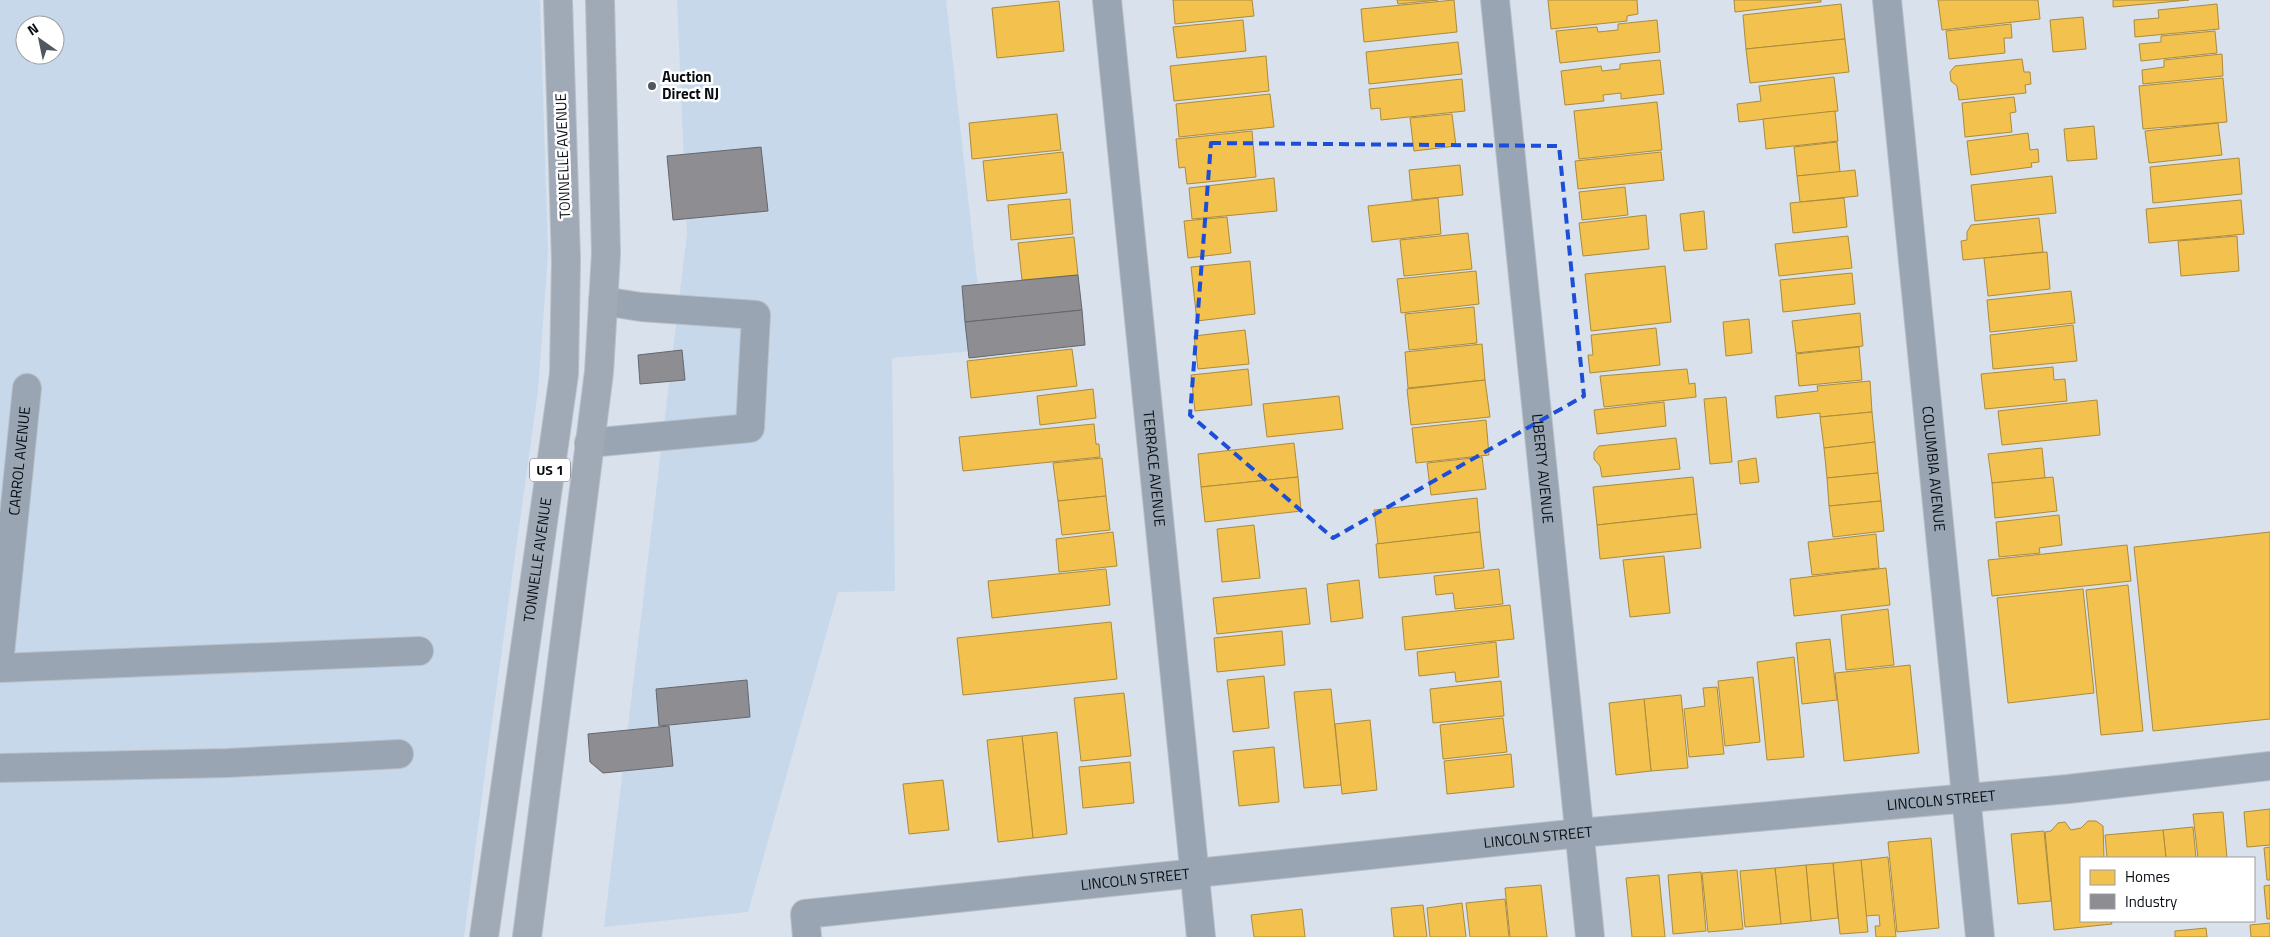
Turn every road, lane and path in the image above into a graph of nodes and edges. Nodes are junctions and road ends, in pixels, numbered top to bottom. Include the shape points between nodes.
1 (558, 0) edge
2 (600, 0) edge
3 (1107, 0) edge
4 (1495, 0) edge
5 (1887, 0) edge
6 (603, 301) junction
7 (27, 388) dead end
8 (589, 443) junction
9 (419, 651) dead end
10 (0, 654) edge
11 (0, 668) edge
12 (399, 754) dead end
13 (2270, 766) edge
14 (0, 768) edge
15 (1966, 798) junction
16 (1580, 833) junction
17 (1195, 873) junction
18 (806, 926) edge
19 (484, 937) edge
20 (526, 937) edge
21 (1201, 937) edge
22 (1590, 937) edge
23 (1980, 937) edge

1 - 19 highway, TONNELLE AVENUE / US 1 via 566,260 564,374
2 - 6 highway, US 1 via 606,254
3 - 17 street, TERRACE AVENUE
4 - 16 street, LIBERTY AVENUE
5 - 15 street, COLUMBIA AVENUE
6 - 8 highway, US 1 via 599,372
6 - 8 street via 641,307 756,315 750,428
7 - 10 street, CARROL AVENUE
8 - 20 highway, US 1
9 - 11 street
12 - 14 street via 228,763
13 - 15 street, LINCOLN STREET via 2068,790
15 - 16 street, LINCOLN STREET
15 - 23 street, COLUMBIA AVENUE
16 - 17 street, LINCOLN STREET
16 - 22 street, LIBERTY AVENUE
17 - 18 street, LINCOLN STREET
17 - 21 street, TERRACE AVENUE

